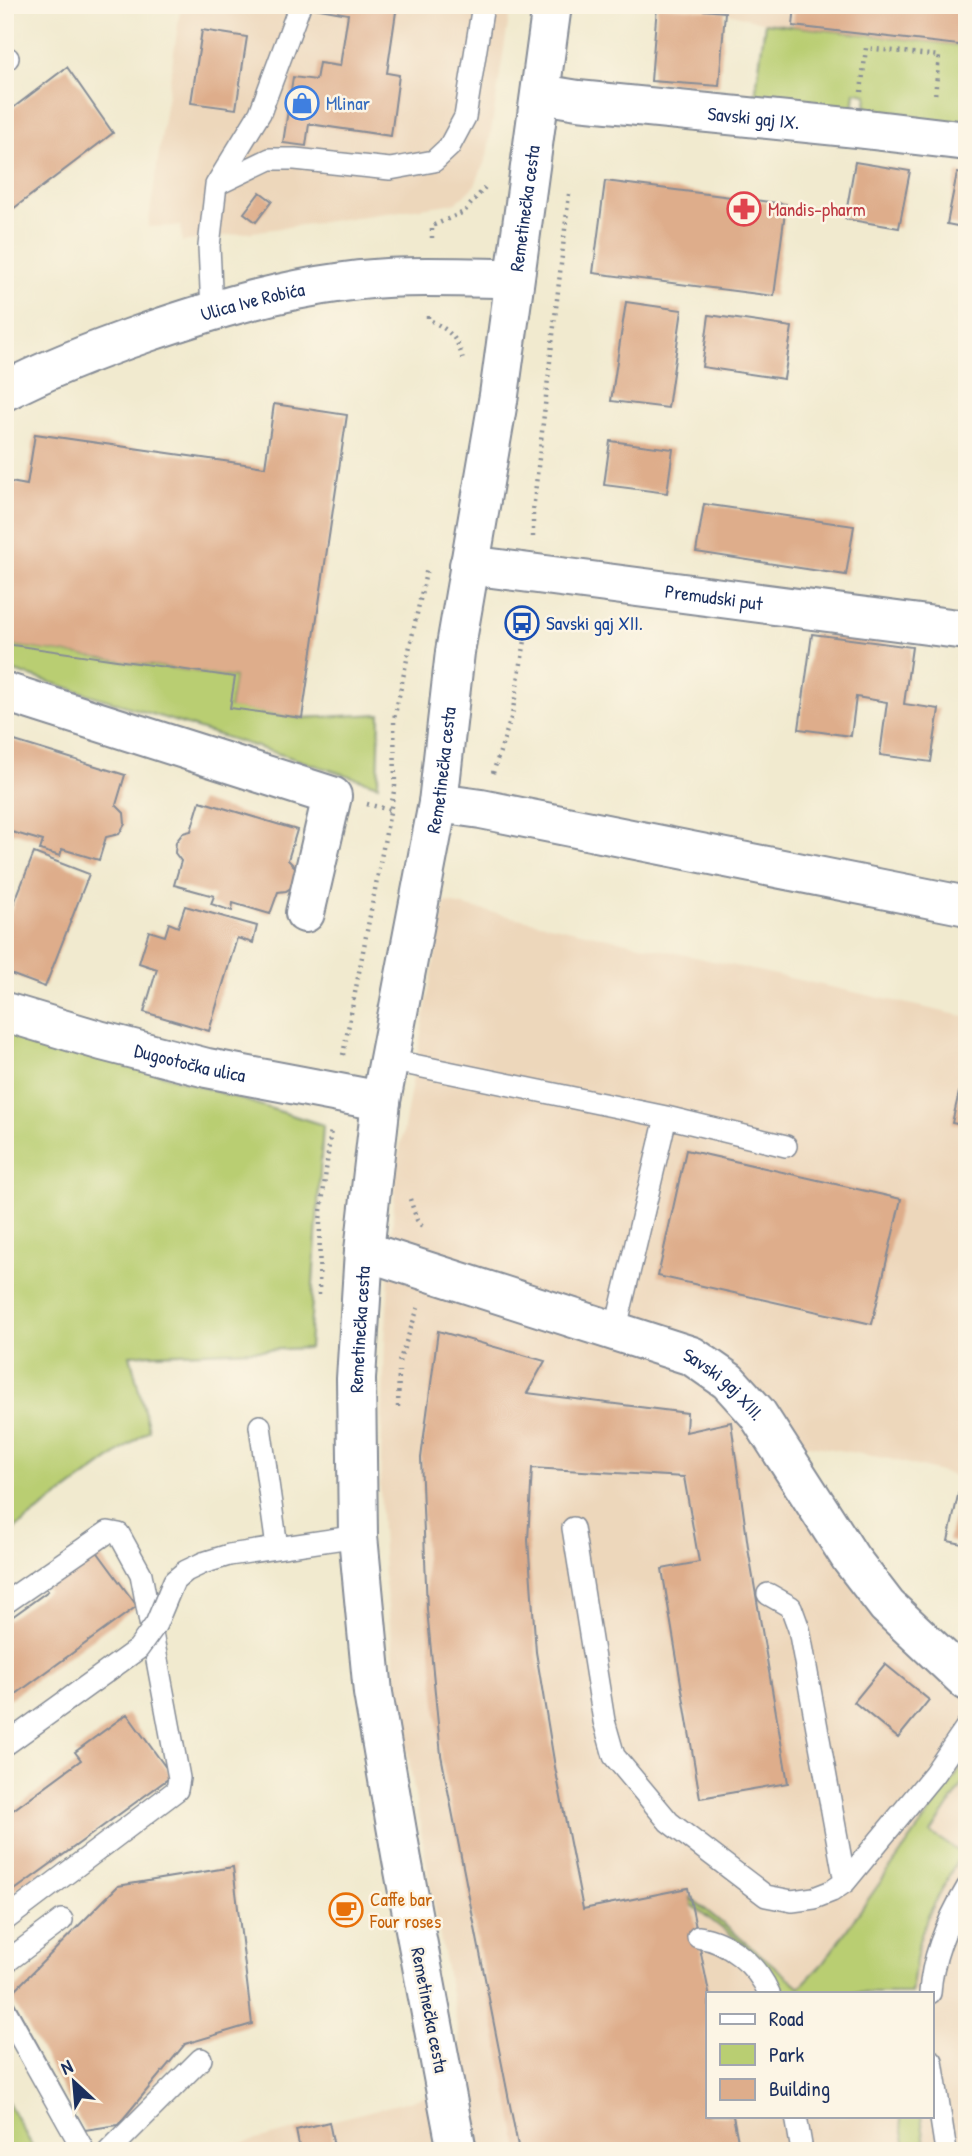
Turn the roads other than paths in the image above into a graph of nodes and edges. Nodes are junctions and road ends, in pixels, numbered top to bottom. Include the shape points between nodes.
1 (300, 5) edge
2 (483, 5) edge
3 (552, 5) edge
4 (541, 94) junction
5 (967, 141) edge
6 (216, 185) junction
7 (514, 278) junction
8 (212, 310) junction
9 (5, 391) edge
10 (469, 565) junction
11 (958, 629) dead end
12 (5, 692) edge
13 (438, 803) junction
14 (967, 906) edge
15 (305, 914) dead end
16 (5, 1012) edge
17 (389, 1060) junction
18 (381, 1101) junction
19 (666, 1117) junction
20 (786, 1146) dead end
21 (364, 1251) junction
22 (615, 1332) junction
23 (260, 1426) dead end
24 (573, 1528) dead end
25 (358, 1536) junction
26 (277, 1547) junction
27 (768, 1594) dead end
28 (5, 1603) edge
29 (153, 1636) junction
30 (967, 1681) edge
31 (967, 1726) edge
32 (5, 1743) edge
33 (845, 1882) junction
34 (967, 1888) edge
35 (5, 1920) edge
36 (62, 1920) dead end
37 (698, 1937) dead end
38 (5, 1963) edge
39 (768, 1992) edge
40 (930, 1992) edge
41 (5, 2010) edge
42 (201, 2059) dead end
43 (934, 2074) edge
44 (796, 2118) edge
45 (84, 2151) edge
46 (109, 2151) edge
47 (457, 2151) edge
48 (802, 2151) edge
49 (946, 2151) edge

1 - 6 lane via 260,113
2 - 6 lane via 465,117 449,147 434,161 390,169 270,159
3 - 4 street, Remetinečka cesta
4 - 5 street, Savski gaj IX.
4 - 7 street, Remetinečka cesta
6 - 8 lane via 209,246
7 - 8 street, Ulica Ive Robića via 403,277 345,282
7 - 10 street, Remetinečka cesta
8 - 9 street, Ulica Ive Robića via 106,347
10 - 11 street, Premudski put
10 - 13 street, Remetinečka cesta
12 - 15 street via 332,796
13 - 14 street
13 - 17 street, Remetinečka cesta
16 - 18 street, Dugootočka ulica via 207,1068
17 - 18 street, Remetinečka cesta
17 - 19 lane
18 - 21 street, Remetinečka cesta
19 - 20 lane
19 - 22 lane
21 - 22 street, Savski gaj XIII.
21 - 25 street, Remetinečka cesta via 356,1379
22 - 30 street, Savski gaj XIII. via 692,1356 728,1381 757,1413 851,1559 887,1605
23 - 26 lane
24 - 33 lane via 604,1721 614,1756 669,1822 766,1896 792,1901 814,1898
25 - 26 lane
25 - 47 street, Remetinečka cesta via 373,1693
26 - 32 lane, bridge via 229,1555 186,1571 174,1581 156,1624 138,1649
27 - 33 lane via 791,1607 799,1629
28 - 29 lane via 114,1532 141,1574
29 - 32 lane
29 - 35 lane via 179,1779 177,1790
31 - 33 lane via 934,1774
34 - 40 lane via 944,1934
36 - 38 lane
37 - 39 lane via 731,1948
41 - 45 lane
42 - 46 lane
43 - 49 lane
44 - 48 lane

